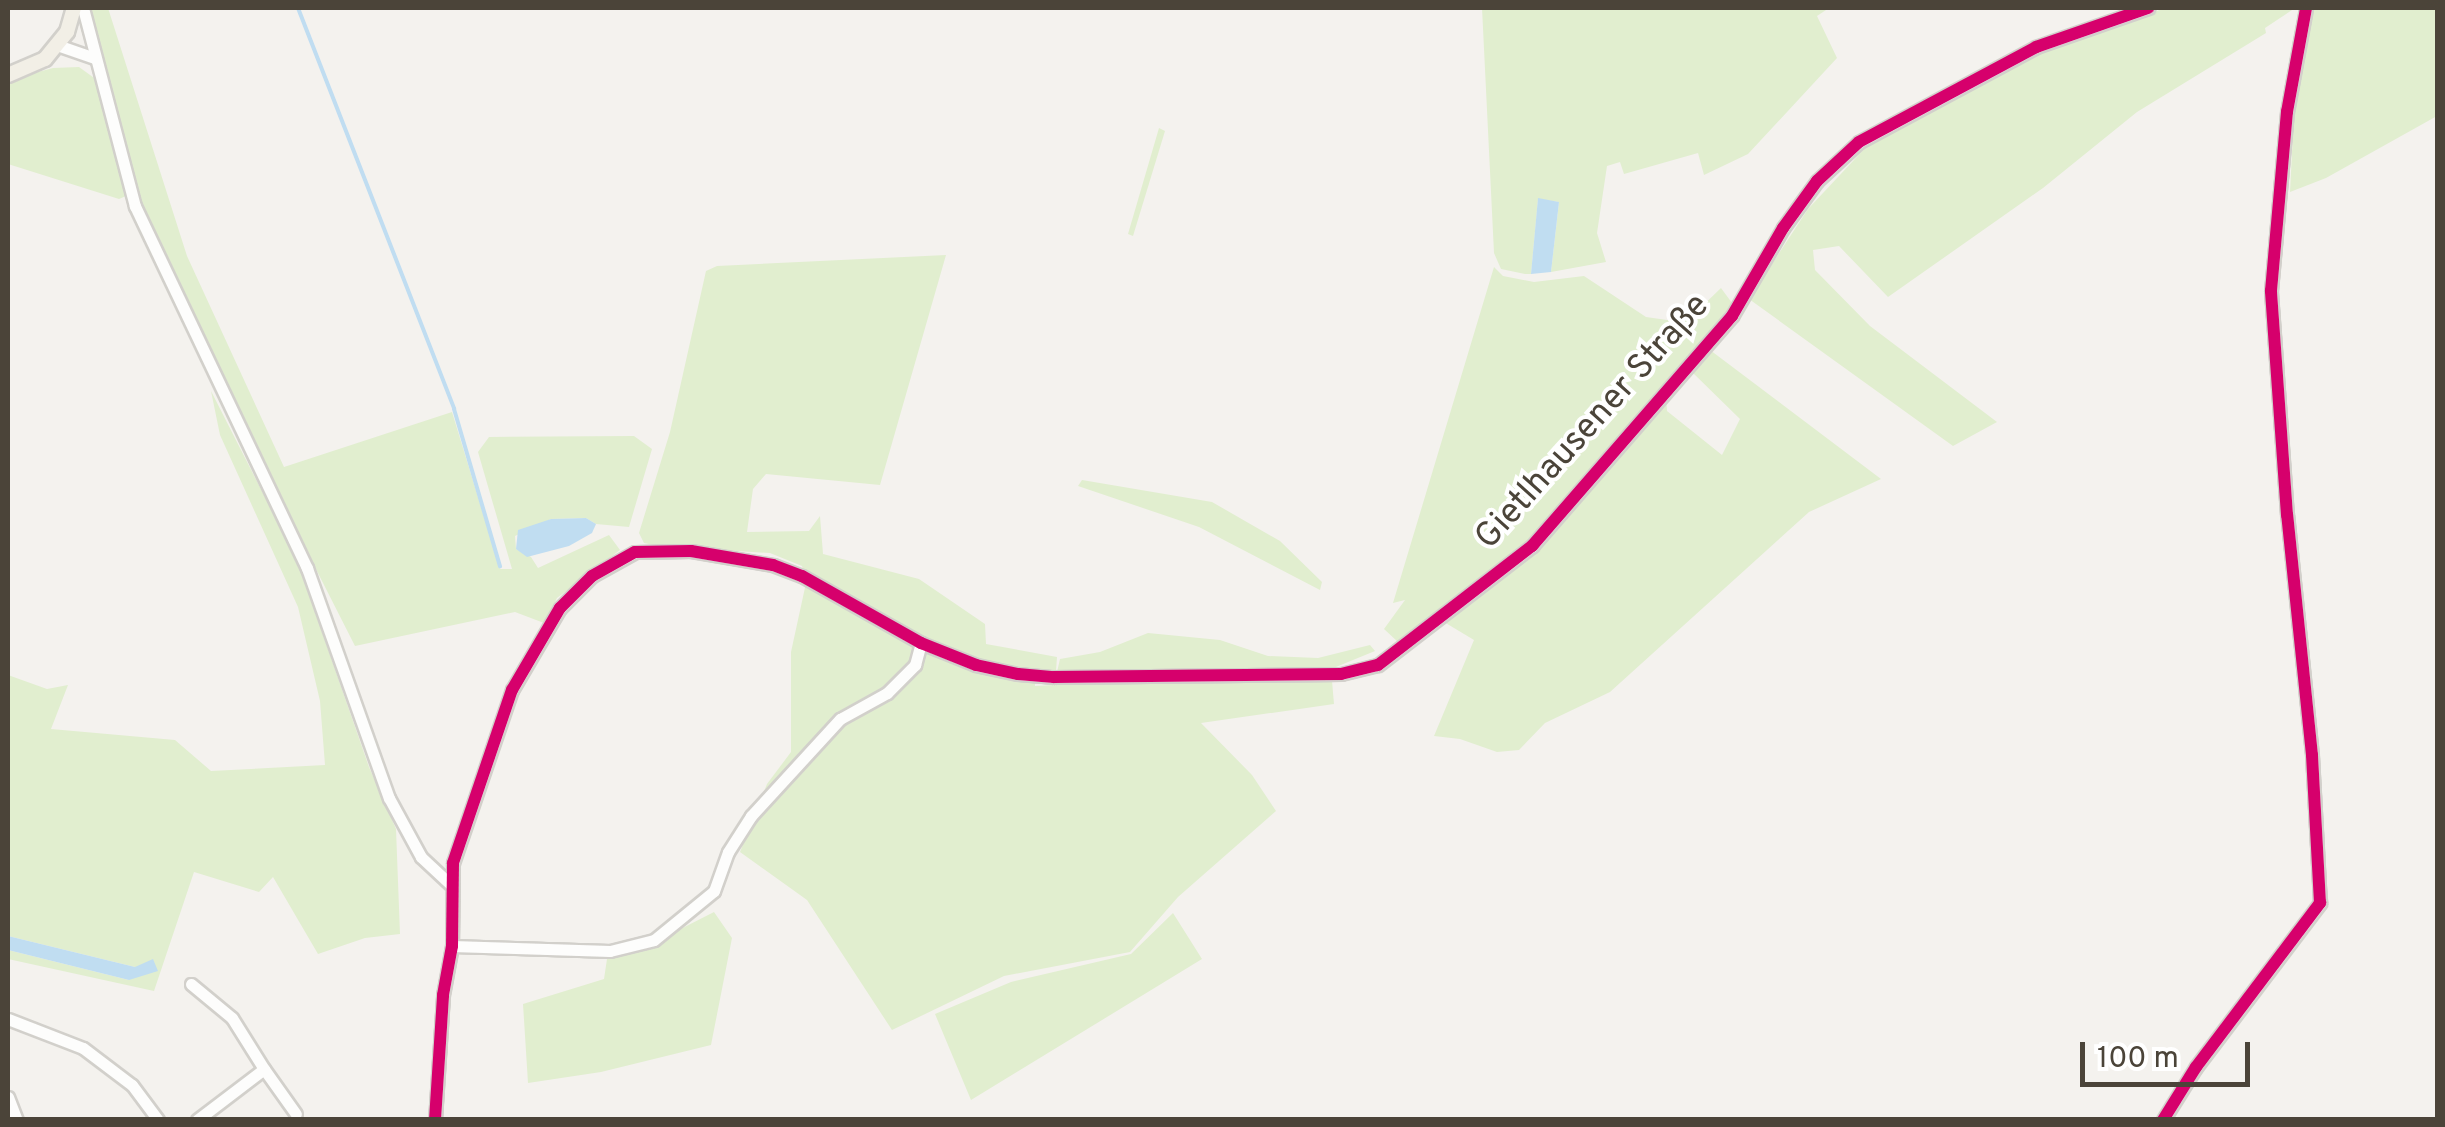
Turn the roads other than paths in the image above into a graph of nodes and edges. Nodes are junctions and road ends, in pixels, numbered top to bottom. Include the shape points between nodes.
1 (74, 8) edge
2 (83, 8) edge
3 (2147, 8) edge
4 (2306, 8) edge
5 (56, 45) junction
6 (94, 58) junction
7 (8, 76) edge
8 (921, 643) junction
9 (450, 884) junction
10 (452, 946) junction
11 (191, 984) dead end
12 (8, 1019) edge
13 (264, 1069) junction
14 (8, 1097) edge
15 (296, 1114) dead end
16 (17, 1120) edge
17 (158, 1120) edge
18 (197, 1120) edge
19 (436, 1120) edge
20 (2163, 1120) edge

1 - 5 main road via 68,32
2 - 6 street
3 - 8 street, Gietlhausener Straße via 2036,47 1859,142 1806,197 1720,330 1532,546 1378,664 1341,674 1054,677 976,664
4 - 20 street via 2287,112 2271,291 2320,903
5 - 6 street
5 - 7 main road via 45,59
6 - 9 street via 134,206 307,568 389,798 421,857
8 - 9 street, Gietlhausener Straße via 772,564 691,551 635,552 592,576 560,608 515,686 478,782
8 - 10 street via 915,665 887,693 840,719 751,816 714,891 654,940 610,951
9 - 10 street, Gietlhausener Straße
10 - 19 street, Gietlhausener Straße via 442,995
11 - 13 street via 232,1018
12 - 17 street via 83,1048 132,1086
13 - 15 street
13 - 18 street
14 - 16 street

